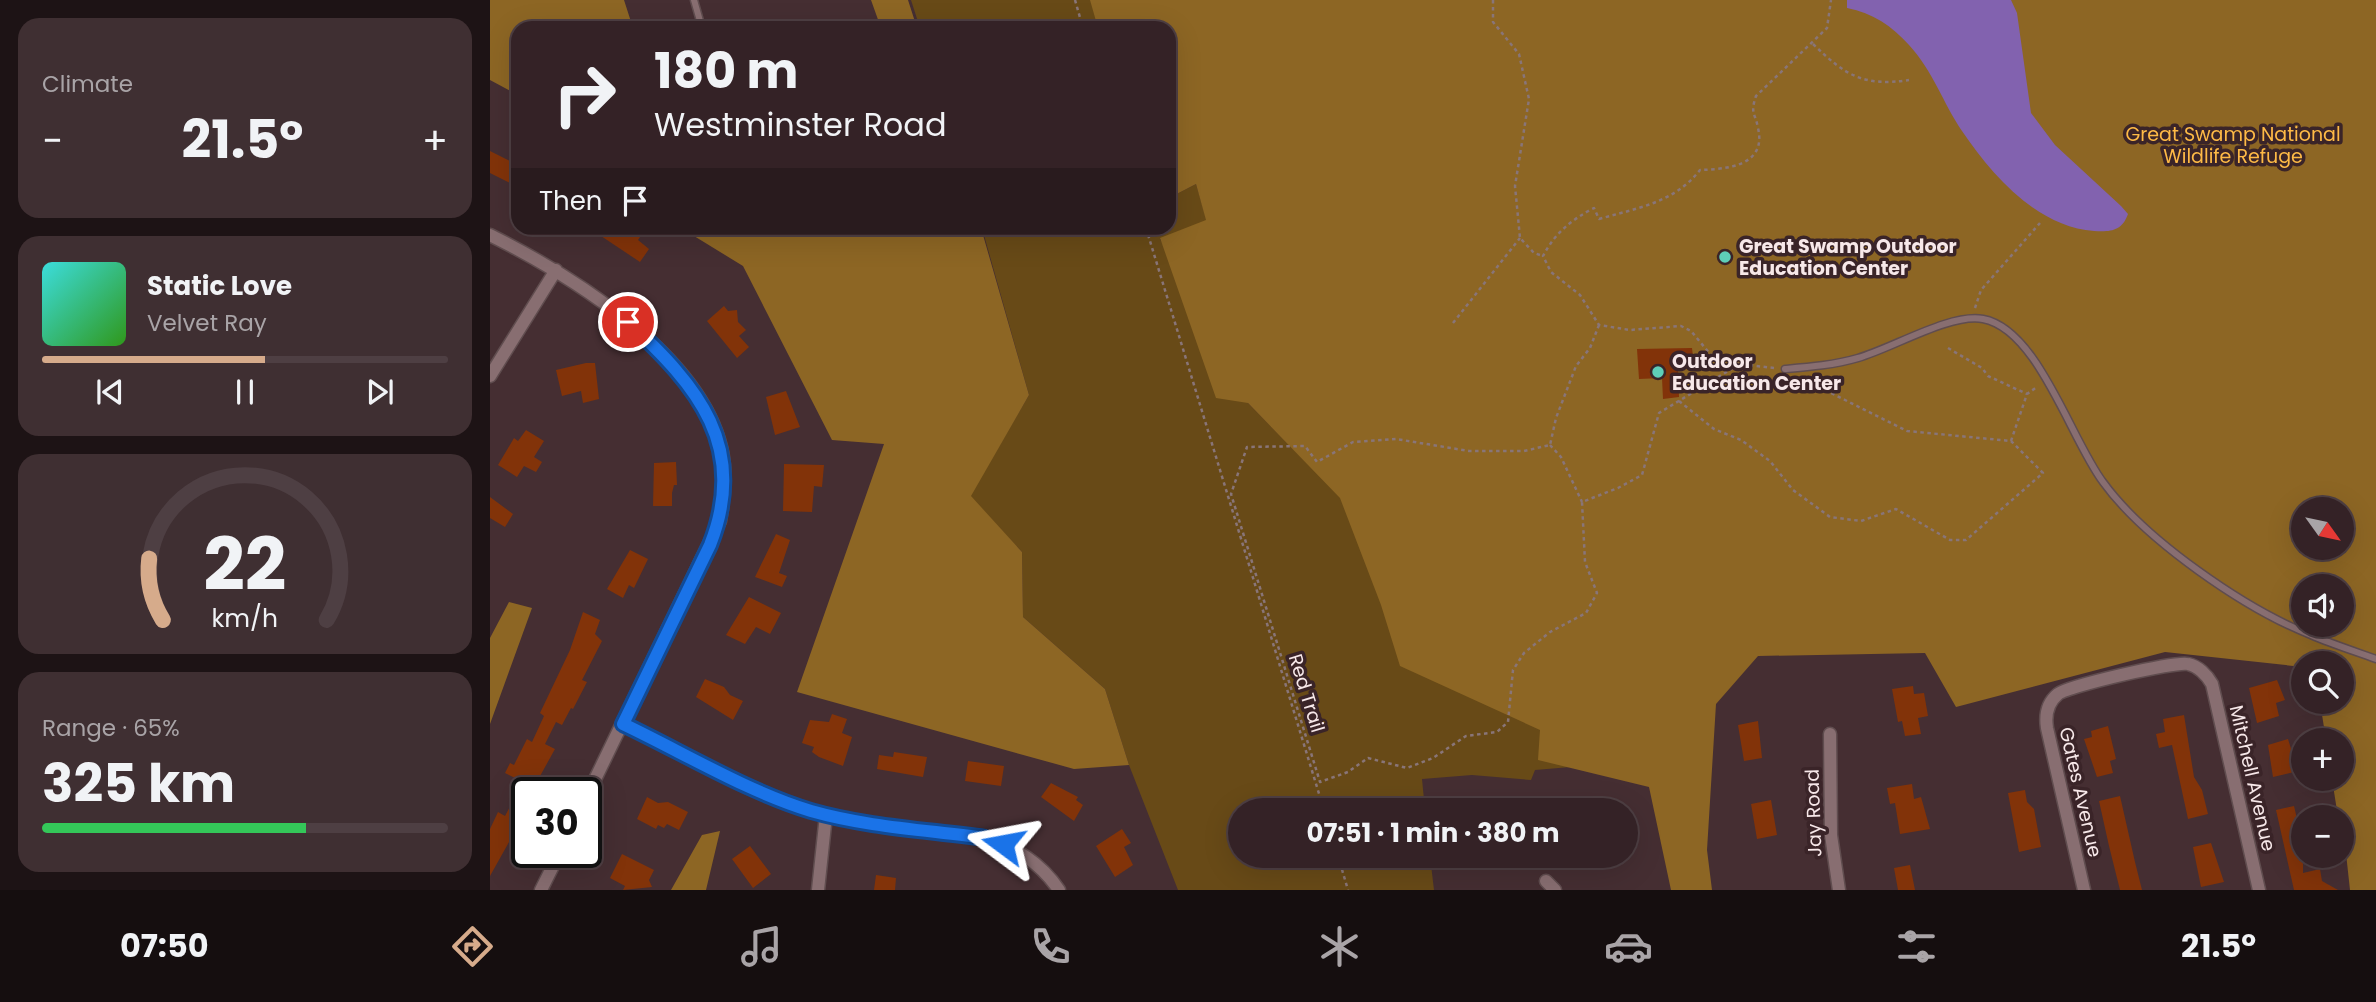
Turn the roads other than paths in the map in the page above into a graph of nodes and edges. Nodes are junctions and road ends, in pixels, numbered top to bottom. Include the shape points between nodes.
1 (694, 0) edge
2 (700, 21) edge
3 (490, 235) edge
4 (556, 270) junction
5 (1784, 369) road end
6 (490, 376) edge
7 (2376, 659) edge
8 (2206, 675) joint
9 (623, 724) junction
10 (1830, 734) dead end
11 (596, 777) edge
12 (826, 814) junction
13 (552, 868) edge
14 (541, 890) edge
15 (818, 890) edge
16 (1059, 890) edge
17 (1839, 890) edge
18 (2084, 890) edge
19 (2259, 890) edge

1 - 2 lane
3 - 4 street
4 - 6 street
4 - 9 street via 613,309 657,349 698,398 722,448 720,521
5 - 7 lane via 1857,359 1955,319 1986,319 2010,331 2028,352 2103,482 2181,559 2273,617
8 - 18 street, Gates Avenue via 2192,665 2174,663 2068,688 2050,702 2045,719
8 - 19 street, Mitchell Avenue via 2212,684
9 - 11 street
9 - 12 street via 754,788
10 - 17 street, Jay Road via 1831,835
12 - 15 street
12 - 16 street via 985,838 1034,862
13 - 14 street

